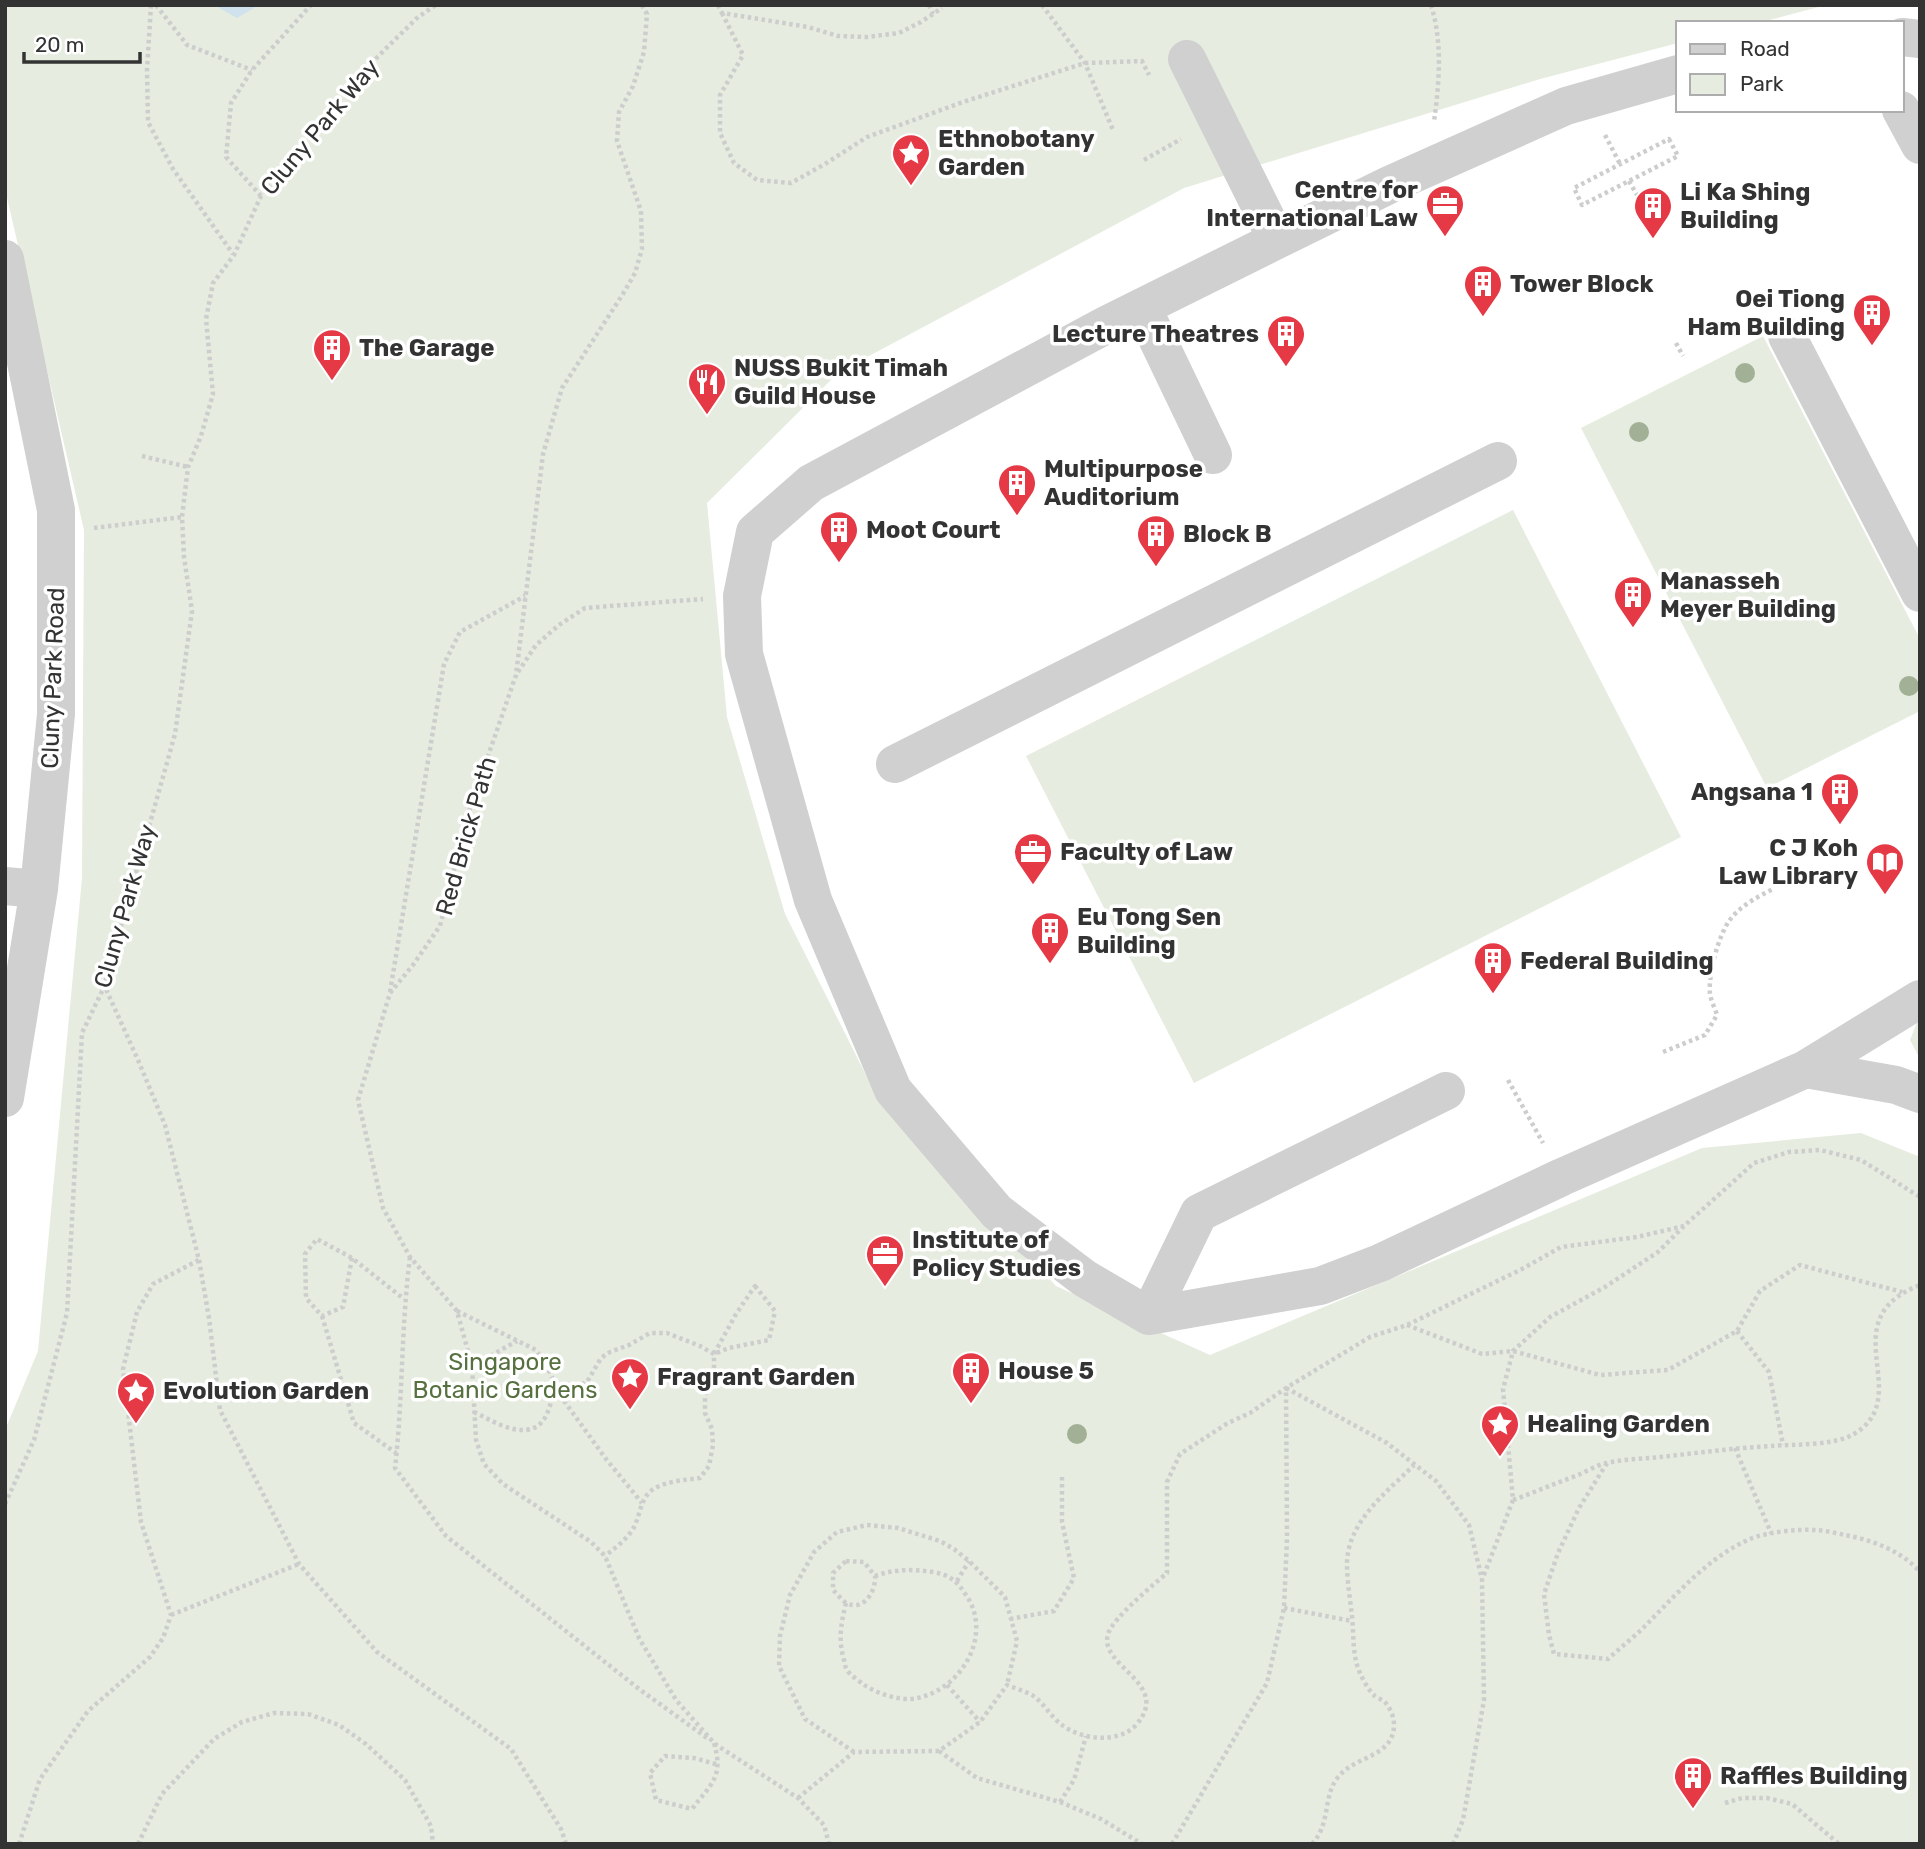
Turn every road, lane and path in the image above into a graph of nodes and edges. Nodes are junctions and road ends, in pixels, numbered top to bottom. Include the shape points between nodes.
1 (154, 5) edge
2 (311, 5) edge
3 (436, 5) edge
4 (642, 5) edge
5 (718, 5) edge
6 (929, 5) edge
7 (1042, 5) edge
8 (1431, 5) edge
9 (942, 8) dead end
10 (722, 13) junction
11 (933, 14) junction
12 (1187, 59) dead end
13 (1085, 63) junction
14 (252, 70) junction
15 (1676, 75) edge
16 (1902, 112) edge
17 (1113, 130) dead end
18 (1181, 139) dead end
19 (1920, 145) edge
20 (1144, 160) dead end
21 (1428, 168) junction
22 (1629, 181) junction
23 (1636, 195) dead end
24 (261, 196) junction
25 (1277, 240) junction
26 (234, 255) junction
27 (5, 259) edge
28 (1142, 307) junction
29 (1787, 336) dead end
30 (1676, 343) dead end
31 (1683, 356) dead end
32 (1213, 455) dead end
33 (142, 456) dead end
34 (1498, 461) dead end
35 (188, 467) junction
36 (1461, 508) dead end
37 (182, 517) junction
38 (84, 530) dead end
39 (1286, 567) junction
40 (1920, 593) edge
41 (525, 596) junction
42 (742, 596) junction
43 (516, 675) junction
44 (895, 764) dead end
45 (22, 887) edge
46 (1773, 889) dead end
47 (104, 987) junction
48 (390, 993) junction
49 (1920, 999) edge
50 (1663, 1052) dead end
51 (1806, 1069) junction
52 (1508, 1080) dead end
53 (1446, 1091) dead end
54 (1920, 1094) edge
55 (5, 1098) edge
56 (1562, 1177) junction
57 (1920, 1197) edge
58 (1684, 1226) junction
59 (410, 1257) junction
60 (352, 1258) junction
61 (199, 1260) junction
62 (1920, 1285) edge
63 (1902, 1292) junction
64 (404, 1300) junction
65 (457, 1311) junction
66 (322, 1316) junction
67 (1149, 1316) junction
68 (1407, 1325) junction
69 (1737, 1331) junction
70 (518, 1341) junction
71 (1513, 1351) junction
72 (714, 1354) junction
73 (472, 1366) junction
74 (554, 1387) junction
75 (1286, 1388) junction
76 (474, 1412) junction
77 (1783, 1445) junction
78 (1735, 1448) junction
79 (397, 1454) junction
80 (1606, 1463) junction
81 (1415, 1465) junction
82 (1062, 1477) dead end
83 (1513, 1500) junction
84 (642, 1503) junction
85 (5, 1504) edge
86 (1771, 1533) junction
87 (605, 1556) junction
88 (969, 1561) junction
89 (299, 1564) junction
90 (1920, 1572) edge
91 (875, 1576) junction
92 (1482, 1580) junction
93 (957, 1581) junction
94 (846, 1603) junction
95 (1284, 1608) junction
96 (171, 1615) junction
97 (1010, 1619) junction
98 (1352, 1621) junction
99 (947, 1685) junction
100 (1007, 1685) junction
101 (980, 1722) junction
102 (1086, 1736) junction
103 (715, 1744) junction
104 (939, 1751) junction
105 (854, 1752) junction
106 (719, 1765) junction
107 (798, 1798) junction
108 (1060, 1802) junction
109 (1725, 1803) dead end
110 (19, 1844) edge
111 (138, 1844) edge
112 (433, 1844) edge
113 (566, 1844) edge
114 (830, 1844) edge
115 (1142, 1844) edge
116 (1172, 1844) edge
117 (1312, 1844) edge
118 (1453, 1844) edge
119 (1839, 1844) edge

1 - 14 path via 187,45
1 - 26 path via 147,70 148,122 173,169
2 - 14 path
3 - 24 path, Cluny Park Way via 356,78
4 - 41 path, Red Brick Path via 647,14 644,52 619,112 617,141 641,211 642,249 623,294 562,388 543,454
5 - 10 path
6 - 11 path
7 - 13 path
8 - 21 path via 1439,54
9 - 11 path
10 - 11 path via 838,36 867,37 899,33
10 - 13 path via 743,55 720,95 720,133 734,163 757,180 791,183 867,137
12 - 25 street
13 - 17 path
14 - 24 path via 231,103 226,157
15 - 21 street via 1566,106
16 - 19 street
18 - 20 path
21 - 25 street
22 - 22 path via 1582,205 1574,188 1669,139 1678,156
22 - 23 path
24 - 26 path, Cluny Park Way
25 - 28 street
26 - 35 path, Cluny Park Way via 214,283 206,319 213,394
27 - 45 street, Cluny Park Road via 56,510 56,714
28 - 32 street
28 - 42 street via 811,484 755,532
29 - 40 street
30 - 31 path
33 - 35 path
34 - 39 street
35 - 37 path, Cluny Park Way
36 - 39 street via 1297,590
37 - 38 path
37 - 47 path, Cluny Park Way via 192,611 175,734
39 - 44 street via 955,741
41 - 43 path, Red Brick Path
41 - 48 path via 460,632 444,664
42 - 43 path via 585,608 536,645
42 - 67 street via 744,654 813,900 893,1090 997,1212 1084,1278
43 - 48 path, Red Brick Path via 468,814 440,926
45 - 55 street, Cluny Park Road
46 - 50 path via 1730,919 1721,936 1710,995 1717,1015 1705,1035
47 - 61 path via 165,1125
47 - 85 path, Cluny Park Way via 82,1033 67,1313 34,1440
48 - 59 path, Red Brick Path via 358,1100 383,1208
49 - 51 street
51 - 54 street via 1896,1085
51 - 56 street
52 - 56 path
53 - 67 street via 1199,1213
56 - 67 street via 1380,1263 1320,1286
57 - 58 path via 1861,1160 1820,1150 1788,1152 1754,1163
58 - 68 path via 1560,1247
58 - 71 path via 1658,1252 1550,1317
59 - 64 path
59 - 65 path, Red Brick Path
60 - 64 path
60 - 66 path via 343,1307
60 - 66 path via 317,1239 305,1254 306,1298
61 - 89 path via 220,1410
61 - 96 path via 153,1284 137,1312 123,1369 141,1522
62 - 63 path
63 - 69 path via 1800,1265 1760,1290
63 - 77 path via 1888,1303 1879,1319 1875,1337 1880,1388 1868,1422 1838,1441
64 - 79 path
65 - 70 path
65 - 73 path, Red Brick Path
66 - 79 path via 354,1423
68 - 71 path via 1482,1354
68 - 75 path via 1370,1338
69 - 71 path via 1668,1370 1600,1375
69 - 77 path via 1769,1372
70 - 73 path
70 - 74 path via 536,1350
71 - 83 path via 1503,1389
72 - 72 path via 769,1340 775,1311 755,1286
72 - 74 path via 667,1333 650,1333 601,1358 587,1382 570,1389
72 - 84 path via 705,1396 713,1445 709,1466 700,1478 651,1491
73 - 76 path, Red Brick Path
74 - 76 path via 541,1423 528,1430 509,1429
74 - 84 path
75 - 81 path via 1387,1443
75 - 95 path
75 - 102 path via 1180,1454 1167,1482 1167,1573 1111,1627 1107,1640 1110,1653 1139,1682 1144,1712 1133,1728 1111,1739
76 - 87 path, Red Brick Path via 484,1464 503,1484
77 - 78 path
78 - 80 path
78 - 86 path
79 - 103 path via 395,1468 446,1536
80 - 83 path
80 - 86 path via 1573,1519 1544,1594 1554,1654 1608,1659 1714,1559
81 - 92 path via 1436,1481 1469,1525
81 - 98 path via 1361,1520 1351,1540 1347,1562
82 - 97 path via 1062,1522 1073,1578 1054,1611
83 - 92 path
84 - 87 path via 632,1530
86 - 90 path via 1814,1530 1866,1539 1897,1553
87 - 103 path, Red Brick Path via 639,1638 676,1700
88 - 93 path
88 - 97 path via 1005,1597
88 - 105 path via 919,1534 867,1525 837,1532 814,1552 790,1595 780,1636 779,1666 805,1719
89 - 96 path
89 - 113 path via 377,1652 511,1749
91 - 93 path via 891,1570 918,1570
91 - 94 path via 869,1598 854,1605
91 - 94 path via 864,1562 846,1561 833,1573 833,1590
92 - 118 path via 1483,1700 1463,1820
93 - 99 path via 977,1620 977,1639 961,1671
94 - 99 path via 840,1647 847,1670 862,1684 879,1694 917,1698
95 - 98 path
95 - 116 path via 1267,1683
96 - 110 path via 150,1657 88,1711 40,1779
97 - 100 path via 1017,1641
98 - 117 path via 1360,1674 1390,1709 1394,1727 1387,1746 1336,1778 1326,1820
99 - 101 path
100 - 101 path
100 - 102 path via 1031,1694 1062,1725
101 - 104 path
102 - 108 path via 1074,1780
103 - 106 path
103 - 107 path, Red Brick Path
104 - 105 path
104 - 108 path via 977,1778
105 - 107 path
106 - 106 path via 692,1809 656,1800 650,1773 665,1756
107 - 114 path, Red Brick Path via 824,1825
108 - 115 path via 1101,1819
109 - 119 path via 1767,1798 1792,1804
111 - 112 path via 162,1794 214,1739 242,1722 274,1713 308,1714 339,1725 366,1744 405,1780 431,1826

